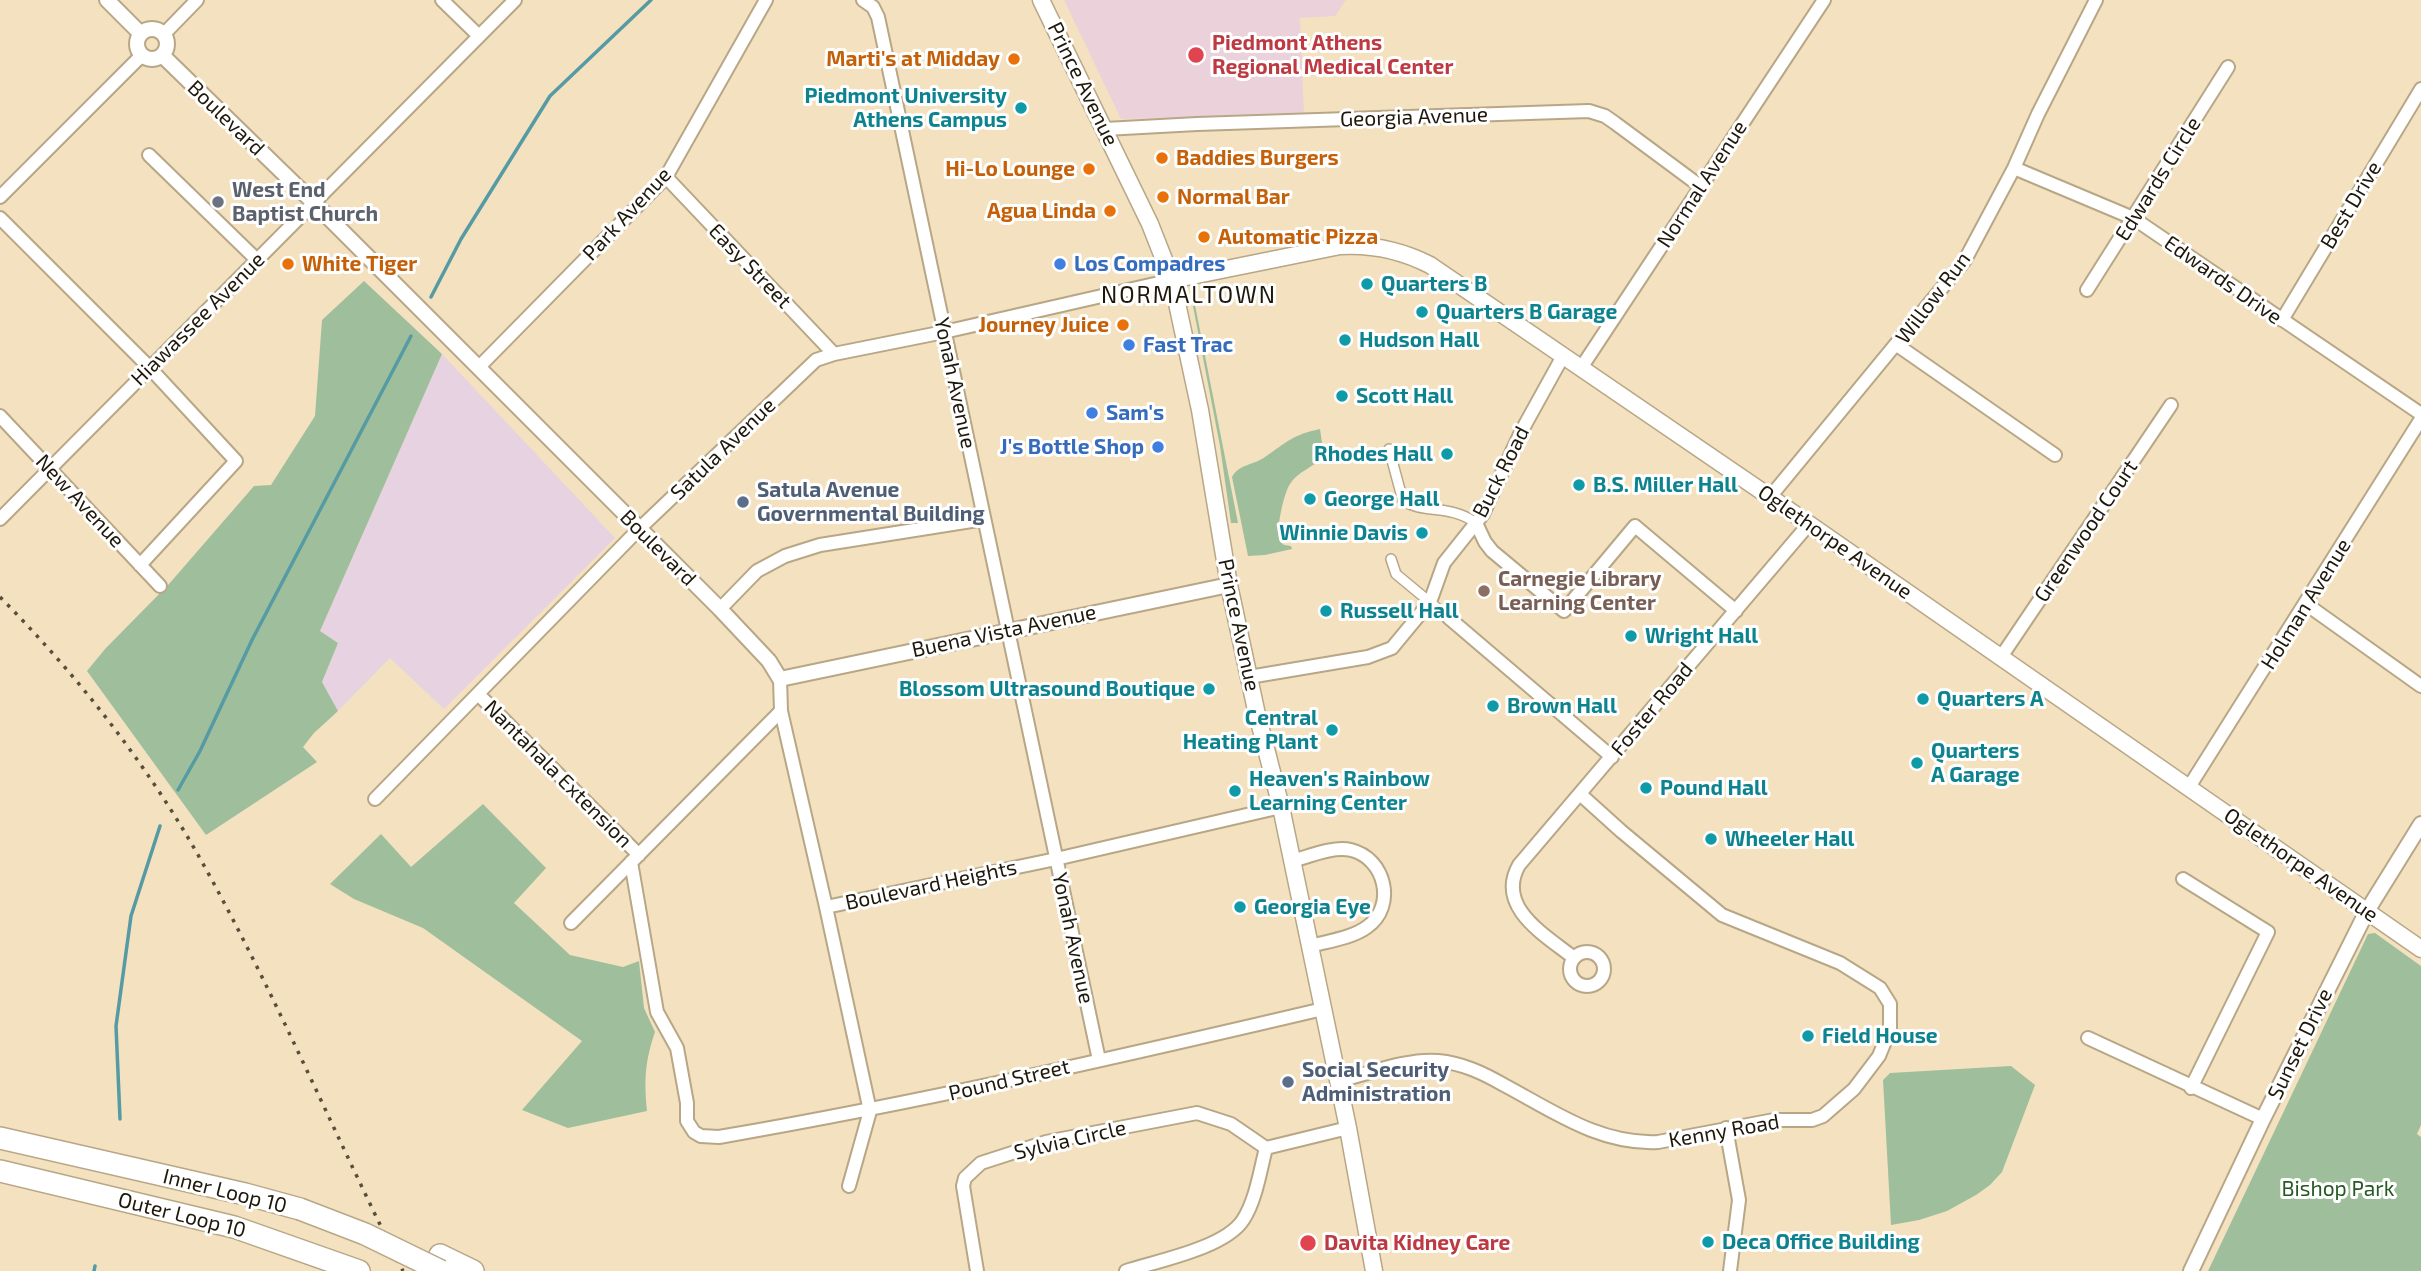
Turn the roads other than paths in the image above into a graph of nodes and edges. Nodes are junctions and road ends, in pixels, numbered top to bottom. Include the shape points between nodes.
1 (107, 0) edge
2 (197, 0) edge
3 (442, 0) edge
4 (515, 0) edge
5 (766, 0) edge
6 (863, 0) edge
7 (1041, 0) edge
8 (1824, 0) edge
9 (2096, 0) edge
10 (141, 34) junction
11 (163, 35) junction
12 (479, 36) junction
13 (142, 55) junction
14 (162, 55) junction
15 (2228, 68) dead end
16 (2421, 89) edge
17 (1105, 129) junction
18 (149, 155) dead end
19 (2014, 168) junction
20 (666, 177) junction
21 (1700, 186) junction
22 (0, 197) edge
23 (314, 203) junction
24 (0, 218) edge
25 (2133, 218) junction
26 (257, 260) junction
27 (1172, 280) junction
28 (2087, 290) dead end
29 (2281, 320) junction
30 (944, 332) junction
31 (1897, 345) junction
32 (834, 354) junction
33 (1563, 356) junction
34 (149, 367) junction
35 (478, 368) junction
36 (1581, 368) junction
37 (2171, 405) dead end
38 (2421, 414) edge
39 (0, 416) edge
40 (2421, 419) edge
41 (1389, 449) dead end
42 (2054, 455) dead end
43 (51, 468) junction
44 (1770, 497) junction
45 (0, 519) edge
46 (984, 519) junction
47 (1476, 523) junction
48 (1809, 524) junction
49 (639, 529) junction
50 (1391, 559) dead end
51 (140, 565) junction
52 (1229, 585) junction
53 (160, 586) dead end
54 (1430, 602) junction
55 (2306, 604) junction
56 (720, 609) junction
57 (1736, 611) junction
58 (1450, 618) joint
59 (1008, 631) junction
60 (2001, 657) junction
61 (1250, 677) junction
62 (780, 679) junction
63 (2421, 686) edge
64 (478, 694) junction
65 (781, 711) junction
66 (1612, 757) junction
67 (2189, 788) junction
68 (1580, 794) junction
69 (375, 799) dead end
70 (1281, 807) junction
71 (2421, 824) edge
72 (635, 859) junction
73 (1056, 859) junction
74 (1292, 861) junction
75 (2183, 879) dead end
76 (827, 907) junction
77 (2367, 911) junction
78 (570, 923) dead end
79 (1310, 946) junction
80 (2421, 949) edge
81 (1574, 958) dead end
82 (1323, 1009) junction
83 (2088, 1038) dead end
84 (1099, 1060) junction
85 (1338, 1081) junction
86 (2191, 1088) junction
87 (870, 1111) junction
88 (2263, 1119) junction
89 (1348, 1128) junction
90 (1726, 1128) junction
91 (694, 1132) joint
92 (0, 1138) edge
93 (1266, 1148) junction
94 (0, 1171) edge
95 (849, 1185) dead end
96 (441, 1263) edge
97 (359, 1271) edge
98 (473, 1271) edge
99 (977, 1271) edge
100 (1126, 1271) edge
101 (1376, 1271) edge
102 (1730, 1271) edge
103 (2191, 1271) edge

1 - 10 street
2 - 11 street
3 - 12 street
4 - 12 street, Hiawassee Avenue
5 - 20 street, Park Avenue
6 - 30 street, Yonah Avenue via 878,17
7 - 17 main road, Prince Avenue
8 - 21 street, Normal Avenue
9 - 19 street, Willow Run
10 - 11 street via 152,30
10 - 13 street via 137,44
11 - 14 street
12 - 23 street, Hiawassee Avenue
13 - 14 street via 151,59
13 - 22 street
14 - 23 street, Boulevard
15 - 25 street, Edwards Circle
16 - 29 street, Best Drive
17 - 21 street, Georgia Avenue via 1589,111 1605,116
17 - 27 main road, Prince Avenue
18 - 26 street
19 - 25 street, Edwards Drive
19 - 31 street, Willow Run via 1965,260
20 - 32 street, Easy Street
20 - 35 street, Park Avenue
21 - 36 street, Normal Avenue
23 - 26 street, Hiawassee Avenue
23 - 35 street, Boulevard
24 - 34 street
25 - 28 street, Edwards Circle
25 - 29 street, Edwards Drive
26 - 34 street, Hiawassee Avenue
27 - 30 street, Satula Avenue
27 - 33 main road, Oglethorpe Avenue via 1340,246 1391,249 1430,265
27 - 52 main road, Prince Avenue via 1200,410
29 - 38 street, Edwards Drive
30 - 32 street, Satula Avenue
30 - 46 street, Yonah Avenue
31 - 42 street
31 - 44 street, Willow Run
32 - 49 street, Satula Avenue via 804,370
33 - 36 main road, Oglethorpe Avenue
33 - 47 street, Buck Road
34 - 43 street, Hiawassee Avenue
34 - 51 street via 236,461
35 - 49 street, Boulevard
36 - 44 main road, Oglethorpe Avenue
37 - 60 street, Greenwood Court
39 - 43 street, New Avenue
40 - 55 street, Holman Avenue
41 - 47 street via 1403,501 1449,510
43 - 45 street, Hiawassee Avenue
43 - 51 street, New Avenue
44 - 48 main road, Oglethorpe Avenue
46 - 56 street via 820,545 785,556 757,571
46 - 59 street, Yonah Avenue
47 - 54 street, Buck Road via 1444,564
47 - 57 street via 1490,550 1564,611 1636,526
48 - 57 street, Foster Road
48 - 60 main road, Oglethorpe Avenue
49 - 56 street, Boulevard
49 - 64 street, Satula Avenue
50 - 54 street via 1396,574
51 - 53 street, New Avenue
52 - 59 street, Buena Vista Avenue
52 - 61 main road, Prince Avenue
54 - 58 street
54 - 61 street, Buck Road via 1386,652
55 - 63 street
55 - 67 street, Holman Avenue
56 - 62 street, Boulevard
57 - 66 street, Foster Road
58 - 66 street
59 - 62 street, Buena Vista Avenue
59 - 73 street, Yonah Avenue
60 - 67 main road, Oglethorpe Avenue
61 - 70 main road, Prince Avenue
62 - 65 street
64 - 69 street, Satula Avenue
64 - 72 street, Nantahala Extension
65 - 72 street
65 - 76 street
66 - 68 street, Foster Road
67 - 77 main road, Oglethorpe Avenue
68 - 81 street, Foster Road via 1519,865 1511,889 1521,913
68 - 90 street, Kenny Road via 1722,915 1840,963 1873,982 1888,998 1890,1029 1879,1056 1863,1079 1829,1111 1812,1120 1774,1120
70 - 73 street, Boulevard Heights
70 - 74 main road, Prince Avenue
71 - 77 street, Sunset Drive
72 - 78 street
72 - 91 street, Nantahala Extension via 657,1012 677,1048 687,1121
73 - 76 street, Boulevard Heights
73 - 84 street, Yonah Avenue
74 - 79 main road, Prince Avenue
74 - 79 street via 1353,850 1373,863 1384,884 1382,907 1370,925
75 - 86 street via 2268,932
76 - 87 street
77 - 80 main road, Oglethorpe Avenue
77 - 88 street, Sunset Drive
79 - 82 main road, Prince Avenue
82 - 84 street, Pound Street
82 - 85 main road, Prince Avenue
83 - 86 street
84 - 87 street, Pound Street
85 - 89 main road, Prince Avenue
85 - 90 street, Kenny Road via 1436,1060 1477,1070 1588,1129 1621,1141 1658,1142
86 - 88 street
87 - 91 street, Pound Street via 719,1138
87 - 95 street
88 - 103 street, Sunset Drive
89 - 93 street
89 - 101 main road, Prince Avenue
90 - 102 street via 1739,1200
92 - 96 highway, Inner Loop 10, bridge via 370,1228
93 - 99 street, Sylvia Circle via 1231,1124 1198,1113 1046,1142 981,1163 962,1186
93 - 100 street via 1248,1211 1234,1232
94 - 97 highway, Outer Loop 10 via 234,1227
96 - 98 highway, Inner Loop 10

